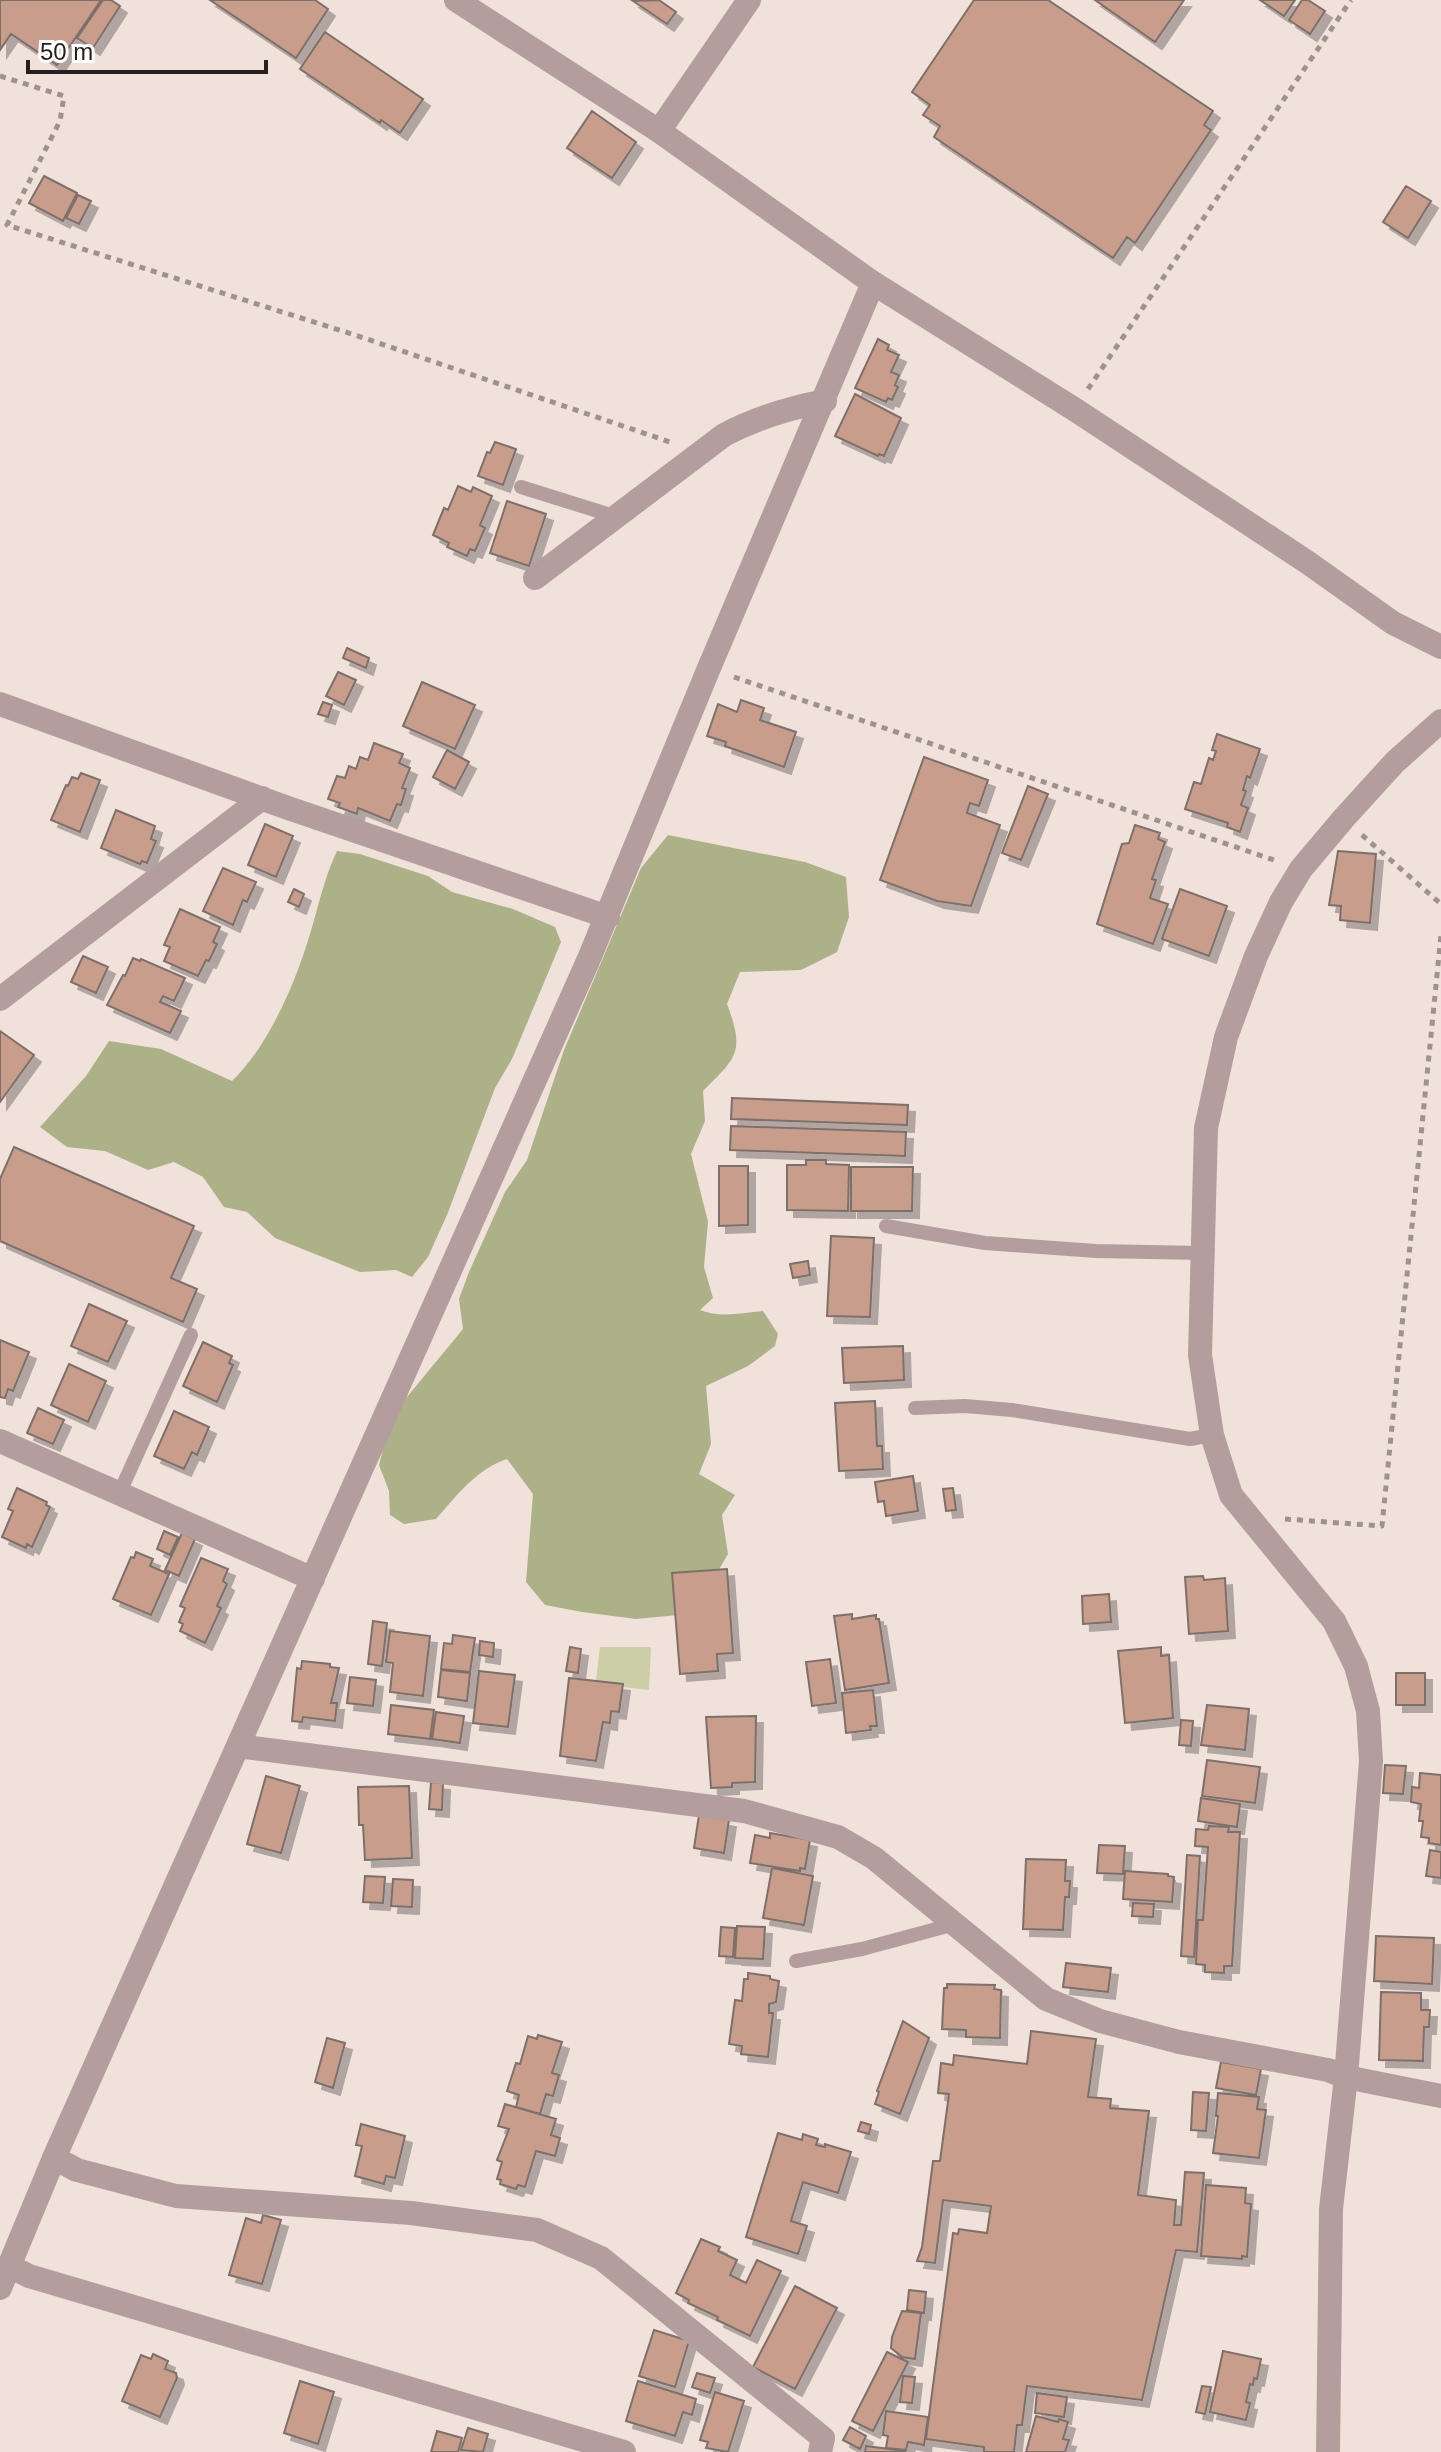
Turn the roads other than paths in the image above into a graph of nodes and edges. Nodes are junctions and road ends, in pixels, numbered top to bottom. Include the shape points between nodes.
1 (456, 0) edge
2 (749, 0) edge
3 (659, 131) junction
4 (873, 283) junction
5 (825, 401) junction
6 (521, 487) dead end
7 (617, 517) junction
8 (535, 578) dead end
9 (1441, 647) edge
10 (0, 704) edge
11 (1441, 721) edge
12 (262, 798) junction
13 (608, 917) junction
14 (0, 999) edge
15 (886, 1226) dead end
16 (1202, 1253) junction
17 (191, 1335) dead end
18 (915, 1408) dead end
19 (1212, 1435) junction
20 (0, 1441) edge
21 (119, 1494) junction
22 (313, 1579) junction
23 (238, 1746) junction
24 (955, 1924) junction
25 (796, 1961) dead end
26 (1346, 2077) junction
27 (1441, 2096) edge
28 (54, 2158) junction
29 (3, 2272) edge
30 (624, 2452) edge
31 (820, 2452) edge
32 (1328, 2452) edge

1 - 3 street
2 - 3 street
3 - 4 street
4 - 5 street
4 - 9 street via 1074,409 1393,623
5 - 7 street via 752,420 724,435
5 - 13 street
6 - 7 lane
7 - 8 street
10 - 12 street
11 - 16 street via 1395,762 1301,869 1256,956 1226,1037 1206,1128
12 - 13 street
12 - 14 street
13 - 22 street
15 - 16 lane via 985,1243
16 - 19 street via 1200,1355
17 - 21 lane
18 - 19 lane via 1000,1409 1190,1439
19 - 26 street via 1231,1495 1334,1621 1356,1666 1368,1711 1371,1761
20 - 21 street
21 - 22 street
22 - 23 street
23 - 24 street via 744,1811 838,1837 874,1858
23 - 28 street
24 - 25 lane
24 - 26 street via 1046,1999 1100,2021
26 - 27 street
26 - 32 street via 1331,2209
28 - 29 street
28 - 31 street via 77,2170 176,2196 411,2213 537,2230 601,2258 823,2438
29 - 30 street

